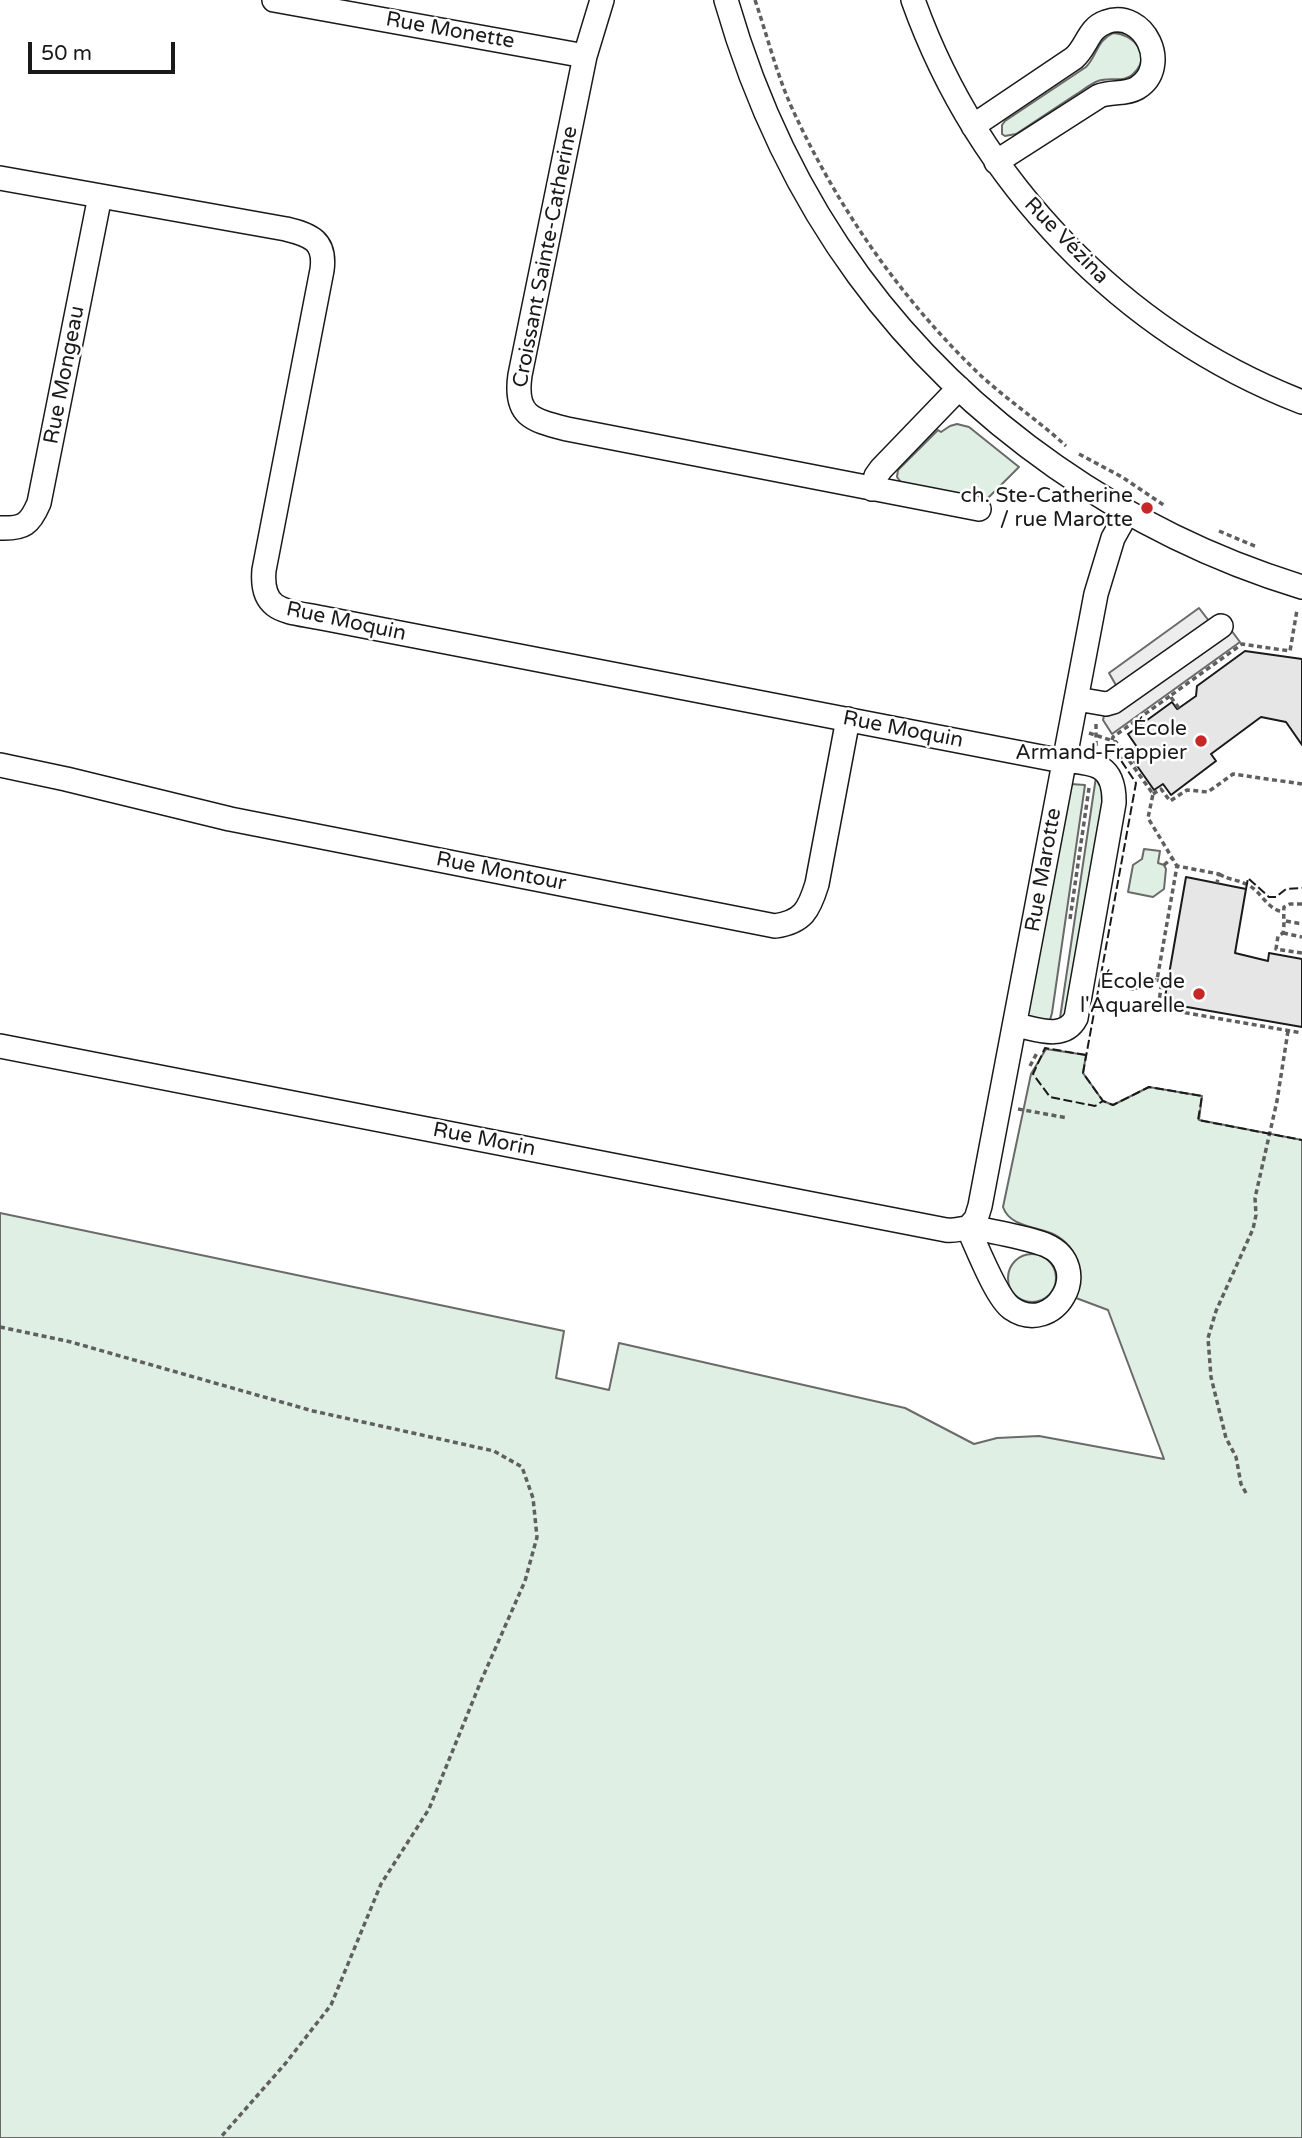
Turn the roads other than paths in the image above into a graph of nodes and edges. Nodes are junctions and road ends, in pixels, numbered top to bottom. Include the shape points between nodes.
1 (274, 0) edge
2 (602, 0) edge
3 (726, 0) edge
4 (913, 0) edge
5 (585, 56) junction
6 (973, 126) junction
7 (996, 162) junction
8 (0, 178) edge
9 (100, 196) junction
10 (959, 388) junction
11 (1302, 402) edge
12 (872, 489) junction
13 (979, 509) dead end
14 (1127, 513) junction
15 (0, 528) edge
16 (1302, 587) edge
17 (1221, 626) dead end
18 (1077, 699) junction
19 (848, 719) junction
20 (1065, 761) junction
21 (0, 765) edge
22 (1016, 1025) junction
23 (0, 1046) edge
24 (968, 1228) junction

1 - 5 street, Rue Monette
2 - 5 street, Croissant Sainte-Catherine
3 - 10 street via 757,91 813,205 859,277
4 - 6 street, Rue Vézina via 936,59
5 - 12 street, Croissant Sainte-Catherine via 520,375 522,407 541,422 567,429
6 - 7 street, Rue Vézina
6 - 7 street via 1079,54 1094,28 1119,20 1145,34 1153,62 1144,82 1127,92 1099,96
7 - 11 street, Rue Vézina via 1066,243 1120,295 1209,358
8 - 9 street, Rue Moquin
9 - 15 street, Rue Mongeau via 39,503 34,515 20,527
9 - 19 street, Rue Moquin via 299,232 317,241 322,250 313,321 264,570 264,593 277,607
10 - 12 street via 881,469
10 - 14 street via 1036,452
12 - 13 street, Croissant Sainte-Catherine
14 - 16 street via 1229,562
14 - 18 street, Rue Marotte via 1100,579
17 - 18 street via 1113,702
18 - 20 street, Rue Marotte
19 - 20 street, Rue Moquin
19 - 21 street, Rue Montour via 811,903 802,916 775,926 230,819
20 - 22 street, Rue Marotte
20 - 22 street, Rue Moquin via 1087,761 1100,767 1114,795 1076,1018 1060,1032
22 - 24 street, Rue Marotte via 980,1206
23 - 24 street, Rue Morin via 946,1230
24 - 24 street, Rue Morin via 1008,1306 1029,1315 1057,1306 1069,1278 1067,1264 1058,1253 1028,1239

